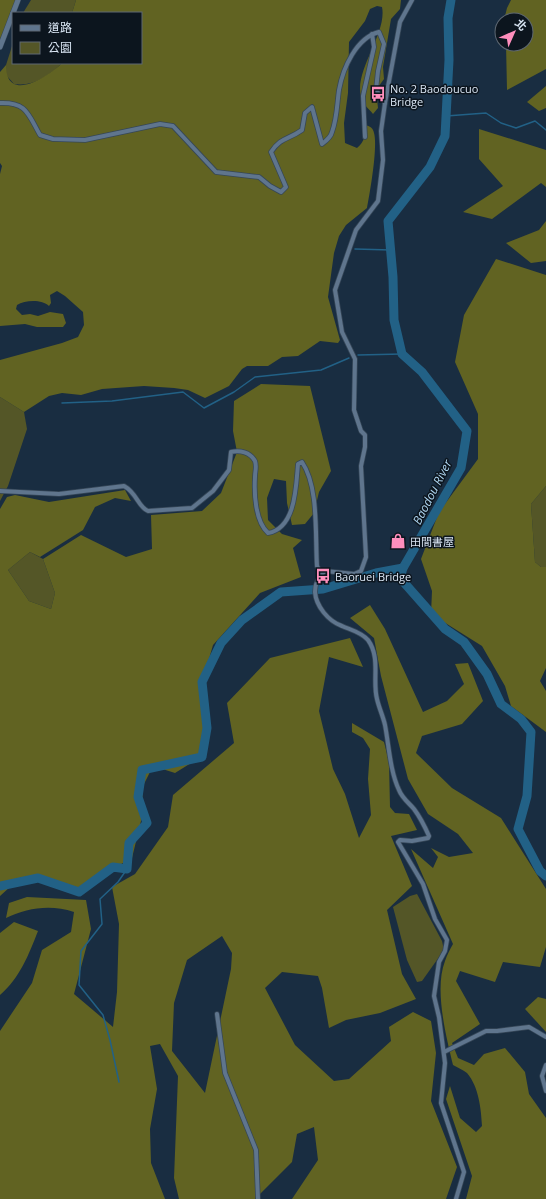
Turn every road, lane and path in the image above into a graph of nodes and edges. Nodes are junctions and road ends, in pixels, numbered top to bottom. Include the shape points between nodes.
1 (18, 0) edge
2 (412, 0) edge
3 (13, 12) edge
4 (12, 16) edge
5 (372, 34) junction
6 (0, 47) edge
7 (0, 102) edge
8 (385, 103) junction
9 (365, 137) dead end
10 (0, 491) edge
11 (321, 574) junction
12 (217, 1014) dead end
13 (546, 1037) edge
14 (444, 1052) junction
15 (546, 1065) edge
16 (546, 1091) edge
17 (258, 1199) edge
18 (456, 1199) edge

1 - 3 street
2 - 8 street via 400,22
4 - 6 street
5 - 7 street via 359,43 350,61 340,88 332,134 322,144 312,107 305,113 302,130 278,142 271,152 286,187 281,192 259,177 216,172 173,126 160,124 85,140 53,139 40,135 25,109 14,102
5 - 8 street via 379,32 384,44 376,90
5 - 9 street via 374,48 363,96
8 - 11 street via 381,131 383,160 378,201 356,230 335,290 342,332 354,359 354,410 361,431 365,435 361,466 366,557 361,571 354,574 326,571
10 - 11 street via 59,494 124,486 131,490 142,508 148,511 192,508 213,491 229,470 231,452 236,451 249,455 254,460 256,506 268,533 275,531 291,513 298,464 302,462 315,502 317,566
11 - 14 street via 315,589 321,609 340,626 357,631 367,639 373,649 376,660 377,698 398,785 429,836 423,840 398,842 423,884 434,919 447,940 446,951 439,962 434,996
12 - 17 street via 225,1074 256,1150
13 - 14 street via 529,1027 486,1030
14 - 18 street via 441,1104 464,1172
15 - 16 street via 542,1076

